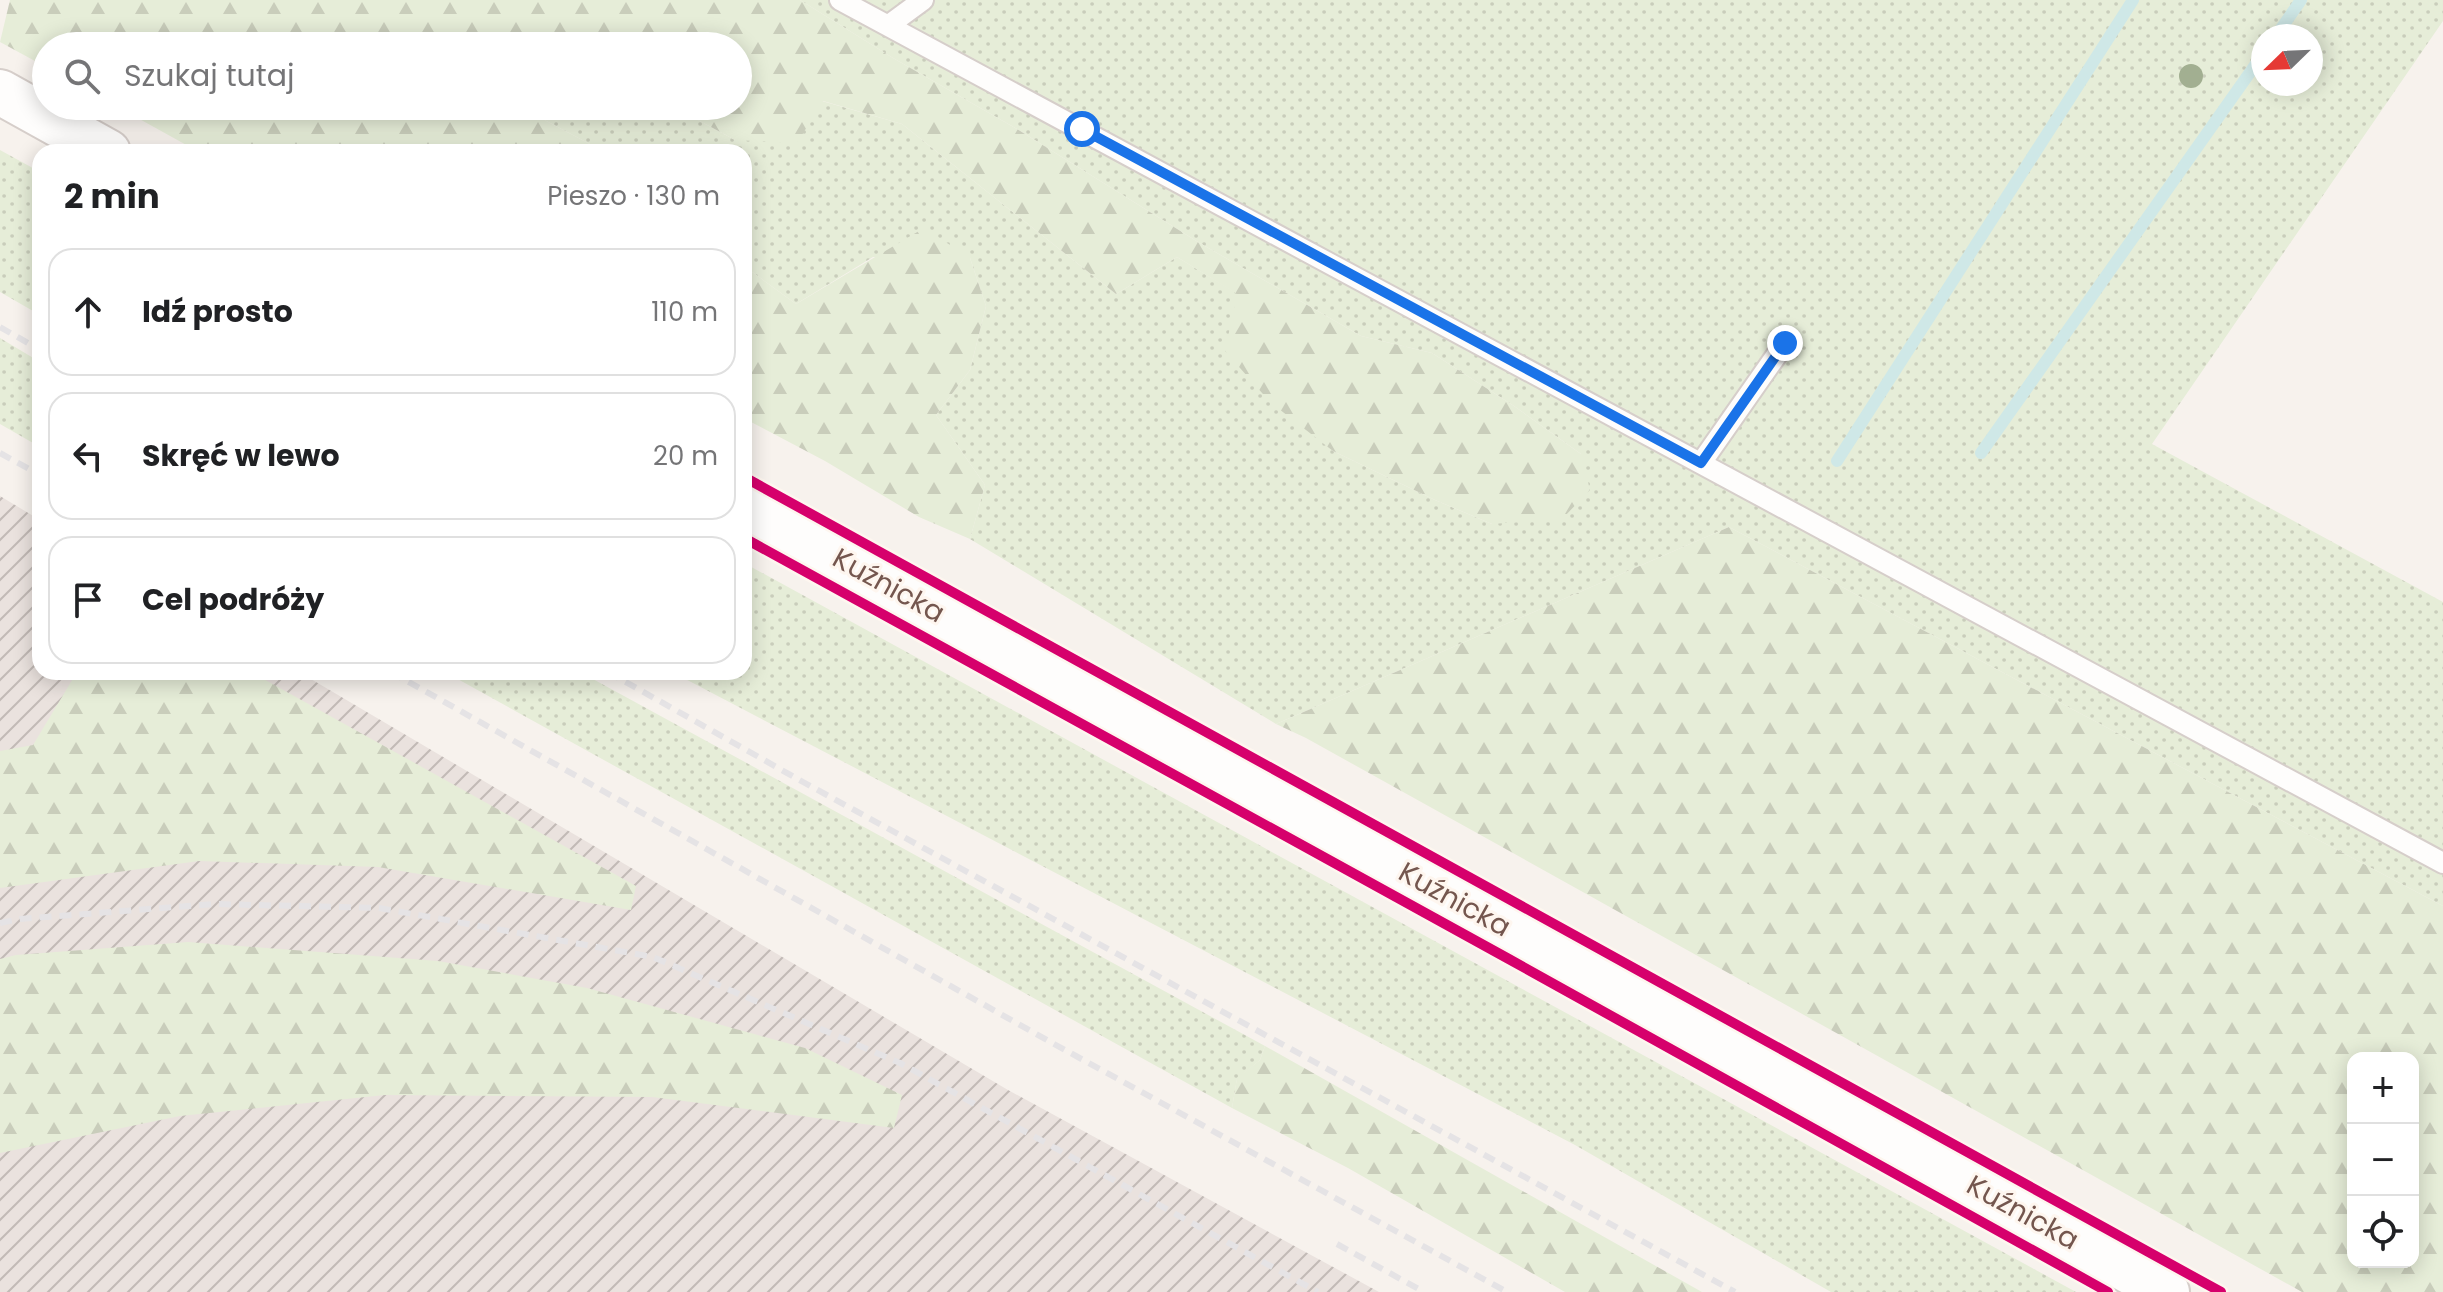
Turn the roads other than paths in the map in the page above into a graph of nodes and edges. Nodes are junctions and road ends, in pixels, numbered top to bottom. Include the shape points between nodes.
1 (840, 0) edge
2 (923, 0) edge
3 (889, 25) junction
4 (0, 92) edge
5 (32, 110) edge
6 (50, 120) edge
7 (94, 144) edge
8 (1785, 343) dead end
9 (1701, 463) junction
10 (752, 509) edge
11 (2443, 863) edge
12 (2167, 1292) edge

1 - 3 lane
2 - 3 lane
3 - 9 lane
4 - 5 street
6 - 7 street
8 - 9 lane
9 - 11 lane
10 - 12 street, Kuźnicka

